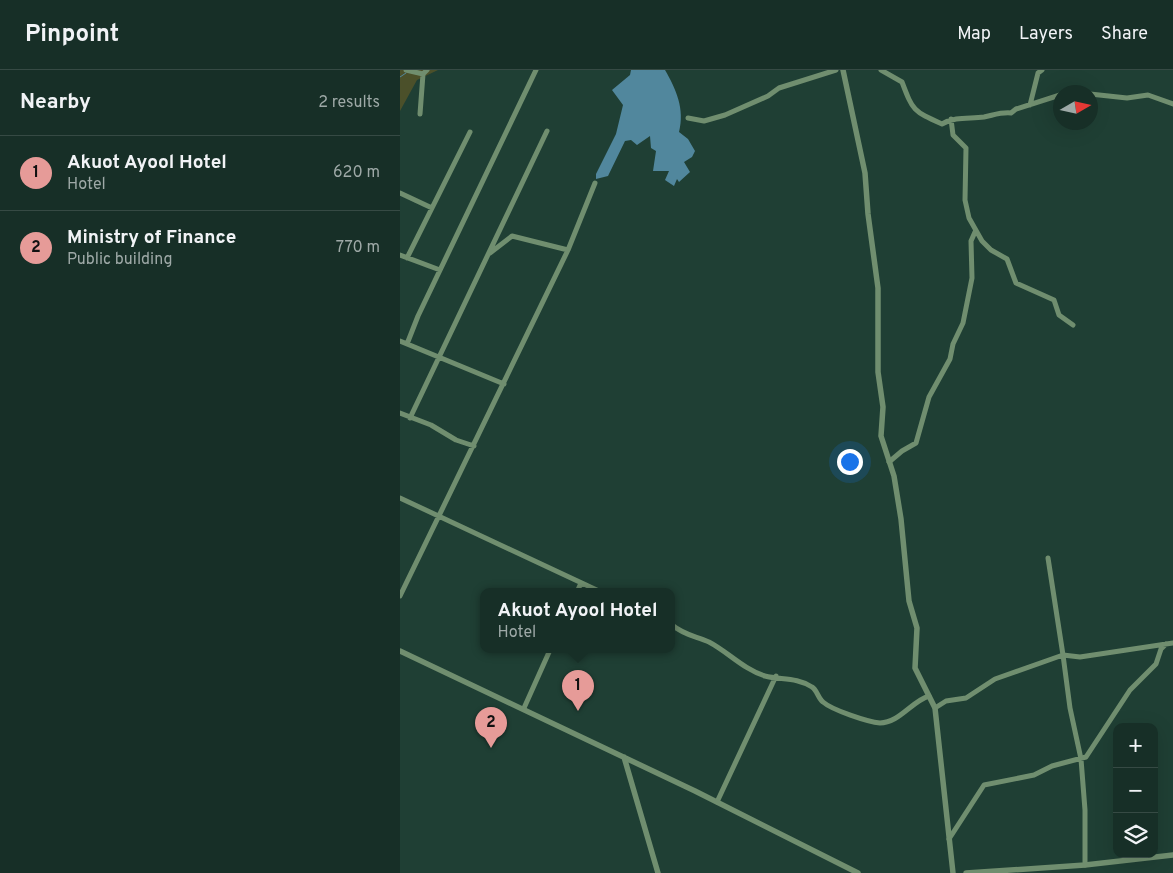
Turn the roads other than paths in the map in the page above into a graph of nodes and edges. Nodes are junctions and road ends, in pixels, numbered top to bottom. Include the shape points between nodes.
1 (406, 70) edge
2 (536, 70) edge
3 (823, 70) edge
4 (836, 70) edge
5 (843, 70) edge
6 (881, 70) edge
7 (1042, 70) edge
8 (425, 72) edge
9 (819, 77) junction
10 (1098, 95) edge
11 (1053, 97) edge
12 (1173, 104) edge
13 (1030, 105) junction
14 (420, 114) dead end
15 (688, 118) dead end
16 (951, 119) junction
17 (547, 131) dead end
18 (470, 132) dead end
19 (594, 184) dead end
20 (400, 193) edge
21 (432, 208) junction
22 (975, 232) junction
23 (568, 250) junction
24 (490, 253) junction
25 (400, 255) edge
26 (407, 258) junction
27 (440, 270) junction
28 (1073, 325) dead end
29 (400, 341) edge
30 (407, 344) junction
31 (440, 357) junction
32 (504, 384) junction
33 (400, 413) edge
34 (410, 418) junction
35 (474, 446) junction
36 (889, 462) junction
37 (400, 498) edge
38 (440, 517) junction
39 (1048, 558) dead end
40 (581, 584) junction
41 (578, 588) edge
42 (591, 588) edge
43 (400, 596) edge
44 (675, 627) edge
45 (1170, 643) edge
46 (400, 651) edge
47 (549, 653) edge
48 (1063, 656) junction
49 (776, 676) junction
50 (929, 696) junction
51 (524, 708) junction
52 (935, 708) junction
53 (624, 757) junction
54 (1081, 759) junction
55 (717, 802) junction
56 (949, 839) junction
57 (1173, 856) edge
58 (1085, 865) junction
59 (658, 873) edge
60 (858, 873) edge
61 (953, 873) edge
62 (966, 873) edge

1 - 8 street
2 - 27 street
3 - 9 street
4 - 9 street
5 - 36 street via 865,173 878,288 878,372 883,407 881,436
6 - 16 street via 902,82 910,104 917,112 942,124
7 - 13 street via 1038,73
8 - 14 street
9 - 15 street via 796,81 725,115 704,120
10 - 12 street via 1127,98 1148,95
11 - 13 street
13 - 16 street via 1011,113
16 - 22 street via 953,135 966,148 964,200
17 - 24 street
18 - 21 street
19 - 23 street
20 - 21 street
21 - 26 street
22 - 28 street via 991,250 1007,259 1016,283 1054,300 1059,315
22 - 36 street via 971,242 972,278 963,323 950,359 929,397 916,443
23 - 24 street via 512,236
23 - 32 street
24 - 31 street
25 - 26 street
26 - 27 street
27 - 30 street
29 - 30 street
30 - 31 street
31 - 32 street
31 - 34 street
32 - 35 street
33 - 34 street
34 - 35 street via 431,424 456,440
35 - 38 street
36 - 50 street via 901,518 909,601 917,628 916,668
37 - 38 street
38 - 40 street
38 - 43 street
39 - 48 street
40 - 41 street
40 - 42 street
44 - 49 street via 709,642 743,665 766,676
45 - 48 street via 1080,657
45 - 54 street via 1162,649 1156,664 1130,690 1086,757
46 - 51 street
47 - 51 street
48 - 52 street via 995,679 966,698 946,701
48 - 54 street
49 - 50 street via 814,687 822,702 879,723 897,717 920,698
49 - 55 street
50 - 52 street
51 - 53 street
52 - 56 street
53 - 55 street
53 - 59 street
54 - 56 street via 1052,766 1034,775 984,785
54 - 58 street
55 - 60 street
56 - 61 street
57 - 58 street
58 - 62 street

